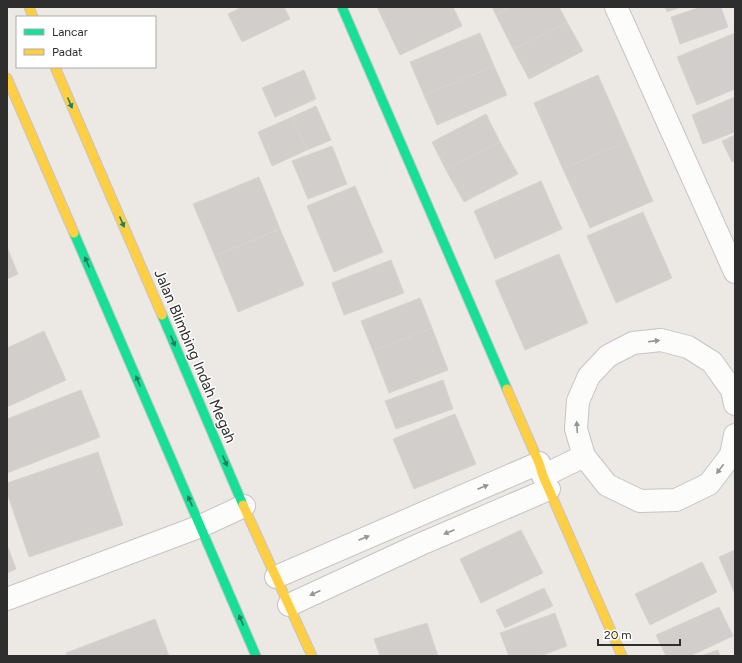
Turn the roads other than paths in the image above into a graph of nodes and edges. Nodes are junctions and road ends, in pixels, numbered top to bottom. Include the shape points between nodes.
1 (342, 7) edge
2 (616, 7) edge
3 (55, 68) edge
4 (7, 78) edge
5 (735, 272) edge
6 (734, 394) edge
7 (735, 434) edge
8 (584, 456) junction
9 (543, 476) junction
10 (244, 506) junction
11 (201, 526) junction
12 (276, 577) junction
13 (7, 599) edge
14 (289, 605) junction
15 (256, 656) edge
16 (312, 656) edge
17 (622, 656) edge

1 - 9 street
2 - 5 street
3 -> 10 street, Jalan Blimbing Indah Megah
11 -> 4 street
8 -> 6 street via 576,429 578,401 589,376 608,356 633,343 661,340 688,347 712,362
7 -> 8 street via 731,455 709,484 676,500 640,501 607,485
8 - 9 street
12 -> 9 street
9 -> 14 street via 421,544
9 - 17 street
10 - 11 street
10 - 12 street, Jalan Blimbing Indah Megah
11 - 13 street
15 -> 11 street
12 - 14 street, Jalan Blimbing Indah Megah
14 - 16 street, Jalan Blimbing Indah Megah

